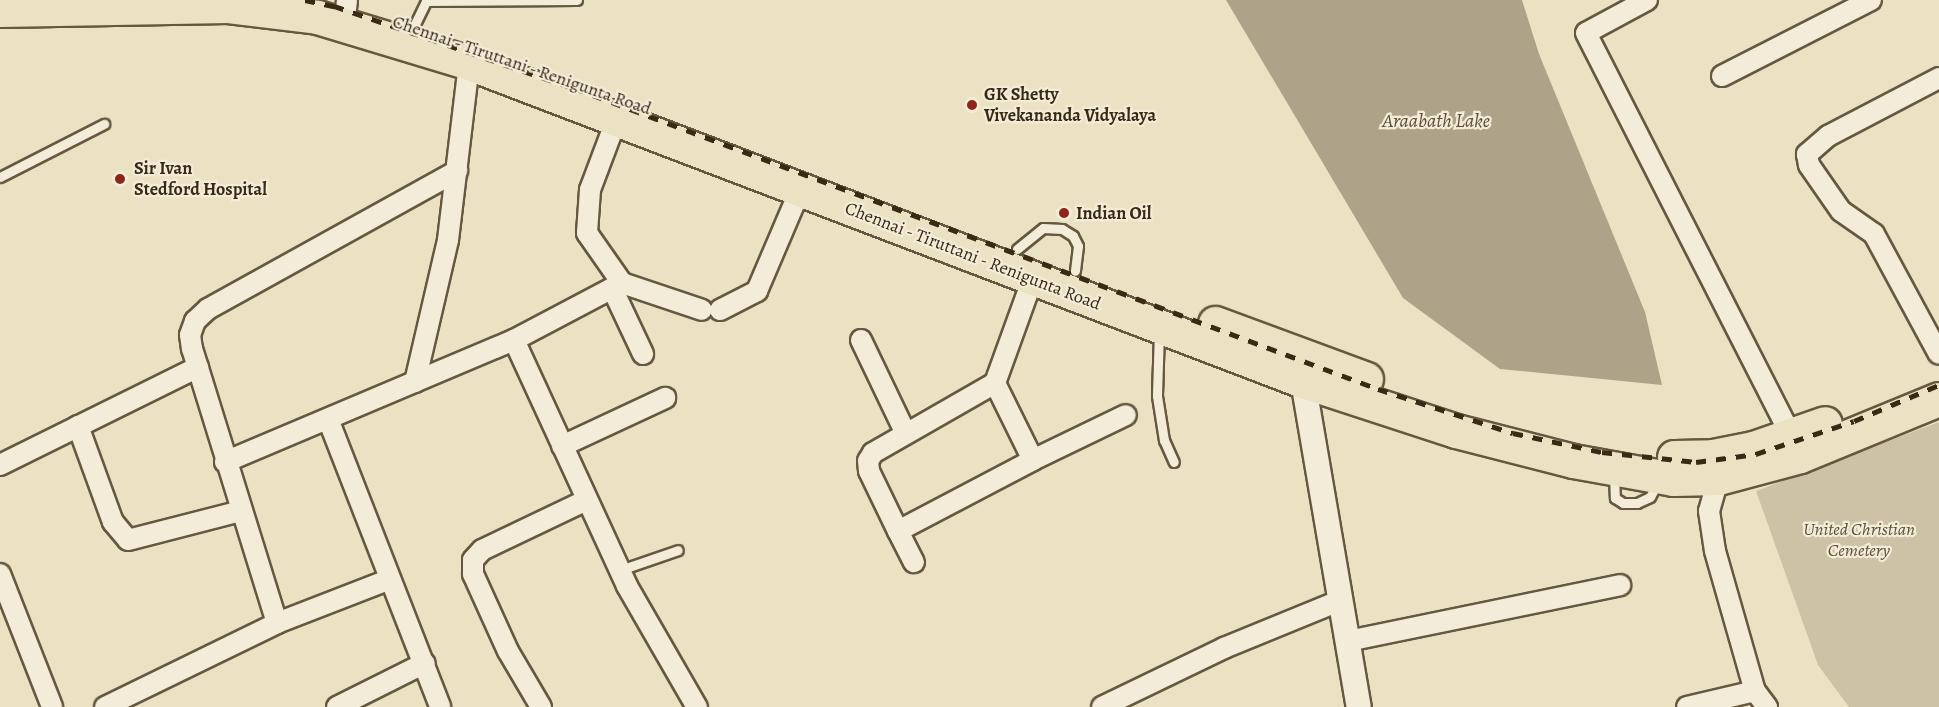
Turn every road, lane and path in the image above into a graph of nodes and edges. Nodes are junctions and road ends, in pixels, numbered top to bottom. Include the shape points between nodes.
1 (577, 0) edge
2 (1647, 0) edge
3 (1871, 0) edge
4 (343, 7) edge
5 (0, 10) edge
6 (414, 26) junction
7 (469, 63) junction
8 (1722, 76) dead end
9 (1939, 78) edge
10 (617, 118) junction
11 (104, 124) dead end
12 (457, 171) junction
13 (0, 177) edge
14 (800, 190) junction
15 (1033, 278) junction
16 (617, 286) junction
17 (1160, 326) junction
18 (514, 340) junction
19 (861, 340) dead end
20 (643, 354) dead end
21 (1939, 354) edge
22 (198, 367) junction
23 (1307, 370) junction
24 (1939, 381) edge
25 (415, 382) junction
26 (995, 383) junction
27 (665, 398) dead end
28 (1939, 399) edge
29 (1126, 415) dead end
30 (328, 419) junction
31 (78, 426) junction
32 (905, 432) junction
33 (1791, 435) junction
34 (562, 446) junction
35 (1033, 460) junction
36 (225, 462) junction
37 (1174, 462) dead end
38 (0, 465) edge
39 (1722, 465) junction
40 (588, 500) junction
41 (240, 511) junction
42 (898, 531) junction
43 (678, 550) dead end
44 (914, 562) dead end
45 (620, 570) junction
46 (0, 574) edge
47 (388, 580) junction
48 (1620, 585) dead end
49 (1341, 600) junction
50 (278, 623) junction
51 (1348, 641) junction
52 (425, 663) junction
53 (1755, 691) junction
54 (52, 707) edge
55 (105, 707) edge
56 (337, 707) edge
57 (440, 707) edge
58 (541, 707) edge
59 (697, 707) edge
60 (1102, 707) edge
61 (1359, 707) edge
62 (1687, 707) edge
63 (1767, 707) edge

1 - 6 lane via 426,1
2 - 33 street via 1586,33
3 - 8 street
4 - 5 highway, Chennai - Tiruttani - Renigunta Road via 317,17 228,6
4 - 6 highway, Chennai - Tiruttani - Renigunta Road
4 - 7 highway, Chennai - Tiruttani - Renigunta Road
6 - 23 highway, Chennai - Tiruttani - Renigunta Road via 1075,271
7 - 10 highway, Chennai - Tiruttani - Renigunta Road
7 - 12 street
9 - 21 street via 1828,136 1807,154 1809,165 1841,211 1874,234
10 - 14 highway, Chennai - Tiruttani - Renigunta Road
10 - 16 street via 590,190 585,219 592,243
11 - 13 lane
12 - 22 street via 208,309 195,321 190,335
12 - 25 street via 448,240
14 - 15 highway, Chennai - Tiruttani - Renigunta Road
14 - 16 street via 757,291 711,310
15 - 17 highway, Chennai - Tiruttani - Renigunta Road
15 - 26 street
16 - 18 street
16 - 20 street
17 - 23 highway, Chennai - Tiruttani - Renigunta Road
17 - 37 lane via 1157,396 1164,440
18 - 25 street
18 - 34 street
19 - 32 street
22 - 31 street
22 - 36 street
23 - 39 highway, Chennai - Tiruttani - Renigunta Road via 1563,438
23 - 39 highway, Chennai - Tiruttani - Renigunta Road via 1456,431 1614,468 1659,477
23 - 49 street
24 - 33 highway, Chennai - Tiruttani - Renigunta Road
25 - 30 street
26 - 32 street
26 - 35 street
27 - 34 street
28 - 39 highway, Chennai - Tiruttani - Renigunta Road via 1778,464
29 - 35 street
30 - 36 street
30 - 47 street
31 - 38 street
31 - 41 street via 113,522 128,540
32 - 42 street via 873,453 868,461
33 - 39 highway, Chennai - Tiruttani - Renigunta Road
34 - 40 street
35 - 42 street
36 - 41 street
39 - 53 street via 1709,512 1715,551
40 - 45 street
40 - 58 street via 482,550 473,560 473,574 508,651
41 - 50 street
42 - 44 street
43 - 45 lane
45 - 59 street
46 - 54 street
47 - 50 street
47 - 52 street
48 - 51 street
49 - 51 street
49 - 60 street via 1224,648
50 - 55 street
51 - 61 street
52 - 56 street
52 - 57 street
53 - 62 street
53 - 63 street

